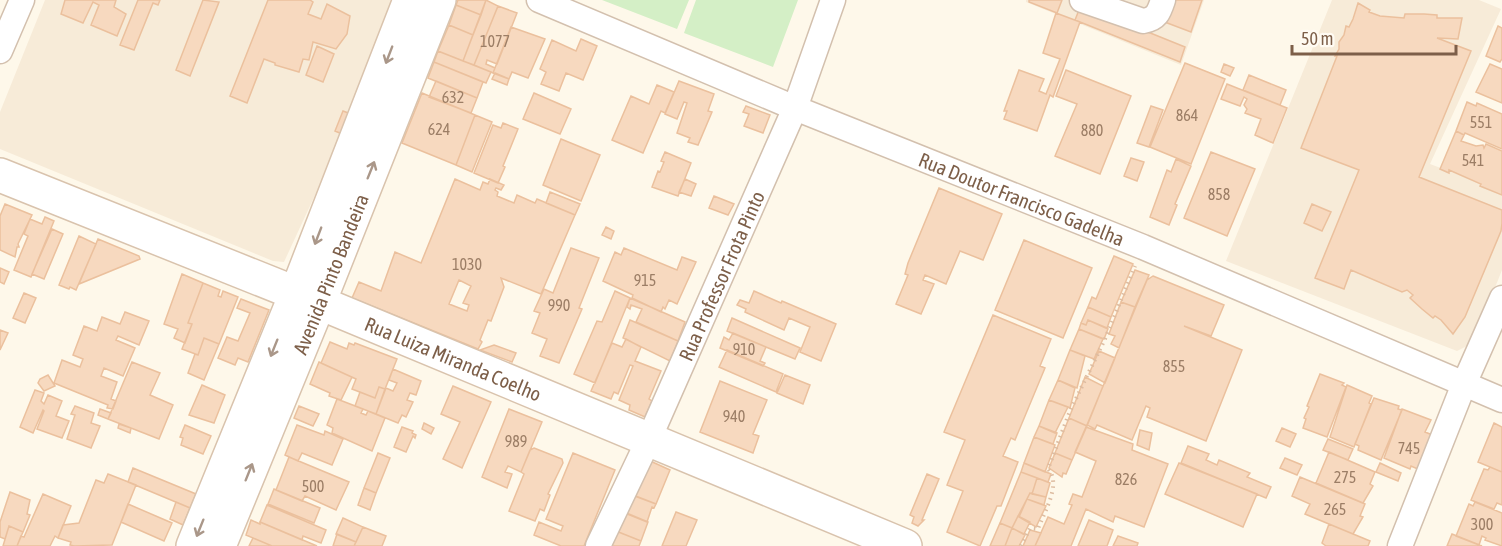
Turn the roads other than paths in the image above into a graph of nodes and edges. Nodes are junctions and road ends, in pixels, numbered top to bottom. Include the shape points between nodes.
1 (22, 0) edge
2 (410, 0) edge
3 (438, 0) edge
4 (539, 0) edge
5 (833, 0) edge
6 (1082, 0) edge
7 (1163, 0) edge
8 (0, 51) edge
9 (795, 108) junction
10 (0, 175) edge
11 (308, 298) junction
12 (1502, 298) edge
13 (1464, 384) junction
14 (1502, 400) edge
15 (649, 440) junction
16 (193, 546) edge
17 (219, 546) edge
18 (598, 546) edge
19 (905, 546) edge
20 (1400, 546) edge

1 - 8 street
2 -> 11 main road, Avenida Pinto Bandeira
11 -> 3 main road, Avenida Pinto Bandeira
4 - 9 street, Rua Doutor Francisco Gadelha
5 - 9 street, Rua Professor Frota Pinto
6 - 7 street via 1143,21 1153,20
9 - 13 street, Rua Doutor Francisco Gadelha via 1143,247
9 - 15 street, Rua Professor Frota Pinto
10 - 11 main road, Rua Luiza Miranda Coelho
11 - 15 main road, Rua Luiza Miranda Coelho
11 -> 16 main road, Avenida Pinto Bandeira
17 -> 11 main road, Avenida Pinto Bandeira
12 - 13 street
13 - 14 street, Rua Doutor Francisco Gadelha
13 - 20 street
15 - 18 street, Rua Professor Frota Pinto
15 - 19 main road, Rua Luiza Miranda Coelho

